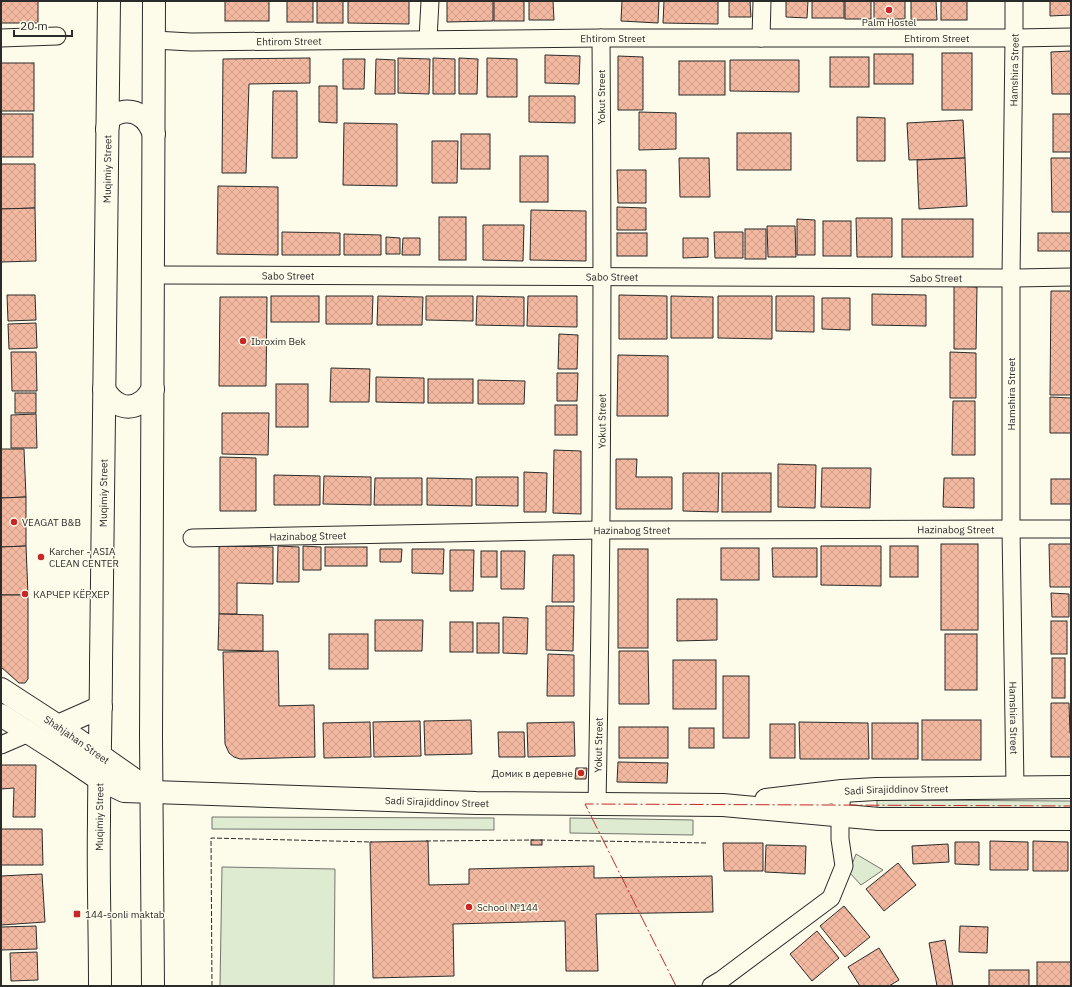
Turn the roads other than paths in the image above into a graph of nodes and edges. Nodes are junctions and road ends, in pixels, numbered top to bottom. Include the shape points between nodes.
1 (109, 1) edge
2 (154, 1) edge
3 (430, 1) edge
4 (762, 1) edge
5 (1014, 1) edge
6 (57, 36) dead end
7 (1071, 37) edge
8 (1, 38) edge
9 (601, 38) junction
10 (761, 38) junction
11 (1014, 38) junction
12 (428, 39) junction
13 (154, 40) junction
14 (107, 129) junction
15 (154, 134) junction
16 (153, 275) junction
17 (602, 277) junction
18 (1071, 277) edge
19 (1011, 278) junction
20 (104, 389) junction
21 (153, 389) junction
22 (1011, 529) junction
23 (1071, 529) edge
24 (601, 530) junction
25 (192, 538) dead end
26 (1, 689) edge
27 (101, 707) junction
28 (1, 715) edge
29 (58, 726) junction
30 (29, 733) junction
31 (1, 745) edge
32 (99, 755) junction
33 (99, 779) junction
34 (1015, 787) junction
35 (1071, 787) edge
36 (124, 791) junction
37 (842, 791) junction
38 (152, 792) junction
39 (99, 803) junction
40 (597, 804) junction
41 (723, 805) junction
42 (840, 816) junction
43 (1071, 819) edge
44 (100, 986) edge
45 (153, 986) edge
46 (711, 986) edge

1 - 14 main road, Muqimiy Street
2 - 13 main road
3 - 12 street
4 - 10 street
5 - 11 street, Hamshira Street
6 - 8 street
7 - 11 street, Ehtirom Street
9 - 10 street, Ehtirom Street
9 - 12 street, Ehtirom Street
9 - 17 street, Yokut Street
10 - 11 street, Ehtirom Street
11 - 19 street, Hamshira Street
12 - 13 street, Ehtirom Street via 191,42
13 - 15 main road
14 - 15 main road via 110,119 128,111 141,116
14 - 20 main road, Muqimiy Street
15 - 16 main road
16 - 17 street, Sabo Street
16 - 21 main road
17 - 19 street, Sabo Street
17 - 24 street, Yokut Street
18 - 19 street, Sabo Street
19 - 22 street, Hamshira Street
20 - 21 main road via 113,402 128,407 143,402
20 - 27 main road, Muqimiy Street
21 - 38 main road
22 - 23 street, Hazinabog Street
22 - 24 street, Hazinabog Street
22 - 34 street, Hamshira Street
24 - 25 street, Hazinabog Street
24 - 40 street, Yokut Street
26 - 29 main road, Shahjahan Street
27 - 29 main road
27 - 32 main road, Muqimiy Street
28 - 30 main road, Shahjahan Street
29 - 32 main road, Shahjahan Street
30 - 31 street
30 - 33 main road, Shahjahan Street
32 - 33 main road, Muqimiy Street
32 - 38 main road, Shahjahan Street
33 - 36 main road, Shahjahan Street
33 - 39 main road, Muqimiy Street
34 - 35 main road, Sadi Sirajiddinov Street
34 - 37 main road, Sadi Sirajiddinov Street
36 - 38 main road, Sadi Sirajiddinov Street
36 - 39 main road
37 - 41 main road, Sadi Sirajiddinov Street
37 - 42 street
38 - 40 main road, Sadi Sirajiddinov Street via 476,803
38 - 45 main road
39 - 44 main road, Muqimiy Street
40 - 41 main road, Sadi Sirajiddinov Street
41 - 42 main road, Sadi Sirajiddinov Street
42 - 43 main road, Sadi Sirajiddinov Street via 879,819
42 - 46 street via 844,866 831,898

